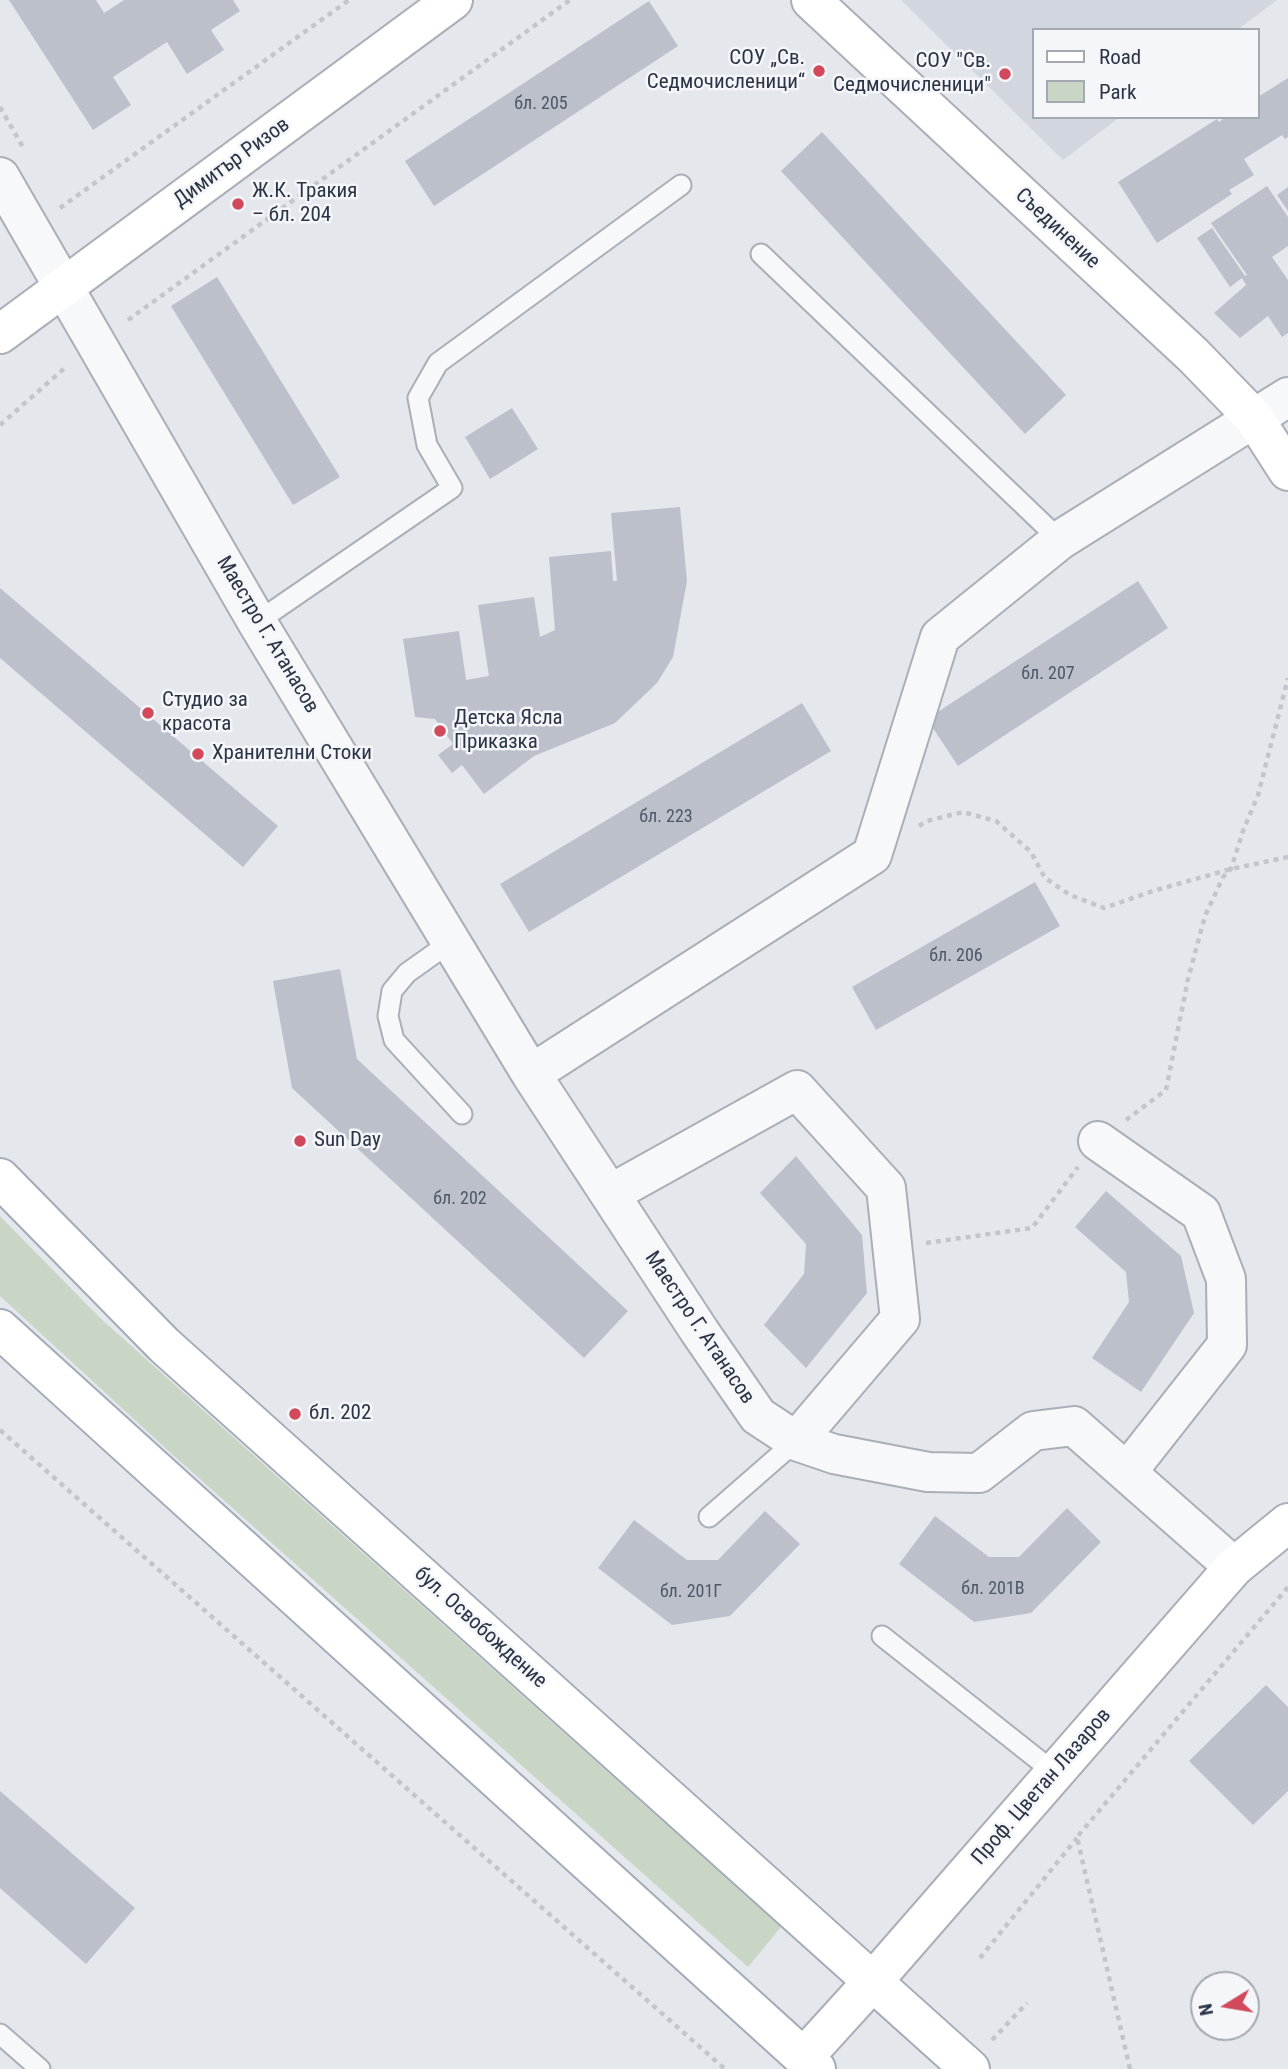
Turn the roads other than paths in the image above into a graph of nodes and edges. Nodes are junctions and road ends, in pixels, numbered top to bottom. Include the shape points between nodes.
1 (453, 0) edge
2 (811, 0) edge
3 (0, 177) edge
4 (681, 185) dead end
5 (761, 254) dead end
6 (64, 285) junction
7 (4, 329) edge
8 (1288, 397) edge
9 (1254, 418) junction
10 (1288, 471) edge
11 (1060, 540) junction
12 (257, 622) junction
13 (452, 941) junction
14 (531, 1074) junction
15 (462, 1114) dead end
16 (1098, 1141) road end
17 (0, 1178) edge
18 (610, 1194) junction
19 (0, 1329) edge
20 (796, 1441) junction
21 (1127, 1472) junction
22 (709, 1517) dead end
23 (1284, 1533) edge
24 (1234, 1567) junction
25 (882, 1636) dead end
26 (1055, 1773) junction
27 (874, 1980) junction
28 (0, 2034) edge
29 (805, 2065) edge
30 (969, 2068) edge
31 (40, 2069) edge

1 - 6 main road, Димитър Ризов
2 - 9 main road, Съединение via 1193,355
3 - 6 street, Маестро Г. Атанасов
4 - 12 lane via 438,363 418,398 427,445 452,488
5 - 11 lane
6 - 7 main road, Димитър Ризов
6 - 12 street, Маестро Г. Атанасов
8 - 9 street
9 - 10 main road, Съединение
9 - 11 street
11 - 14 street via 940,637 872,855
12 - 13 street, Маестро Г. Атанасов
13 - 14 street, Маестро Г. Атанасов
13 - 15 lane via 407,973 392,991 388,1016 394,1040
14 - 18 street, Маестро Г. Атанасов
16 - 21 street via 1201,1213 1226,1279 1227,1345
17 - 27 main road, бул. Освобождение via 164,1345
18 - 20 street, Маестро Г. Атанасов via 758,1416
18 - 20 street via 797,1090 886,1188 900,1319
19 - 29 main road
20 - 21 street, Маестро Г. Атанасов via 834,1454 929,1472 979,1473 1032,1431 1074,1426
20 - 22 lane
21 - 24 street, Маестро Г. Атанасов
23 - 24 main road, Проф. Цветан Лазаров
24 - 26 main road, Проф. Цветан Лазаров
25 - 26 lane
26 - 27 main road, Проф. Цветан Лазаров
27 - 29 main road, Проф. Цветан Лазаров
27 - 30 main road, бул. Освобождение
28 - 31 lane

